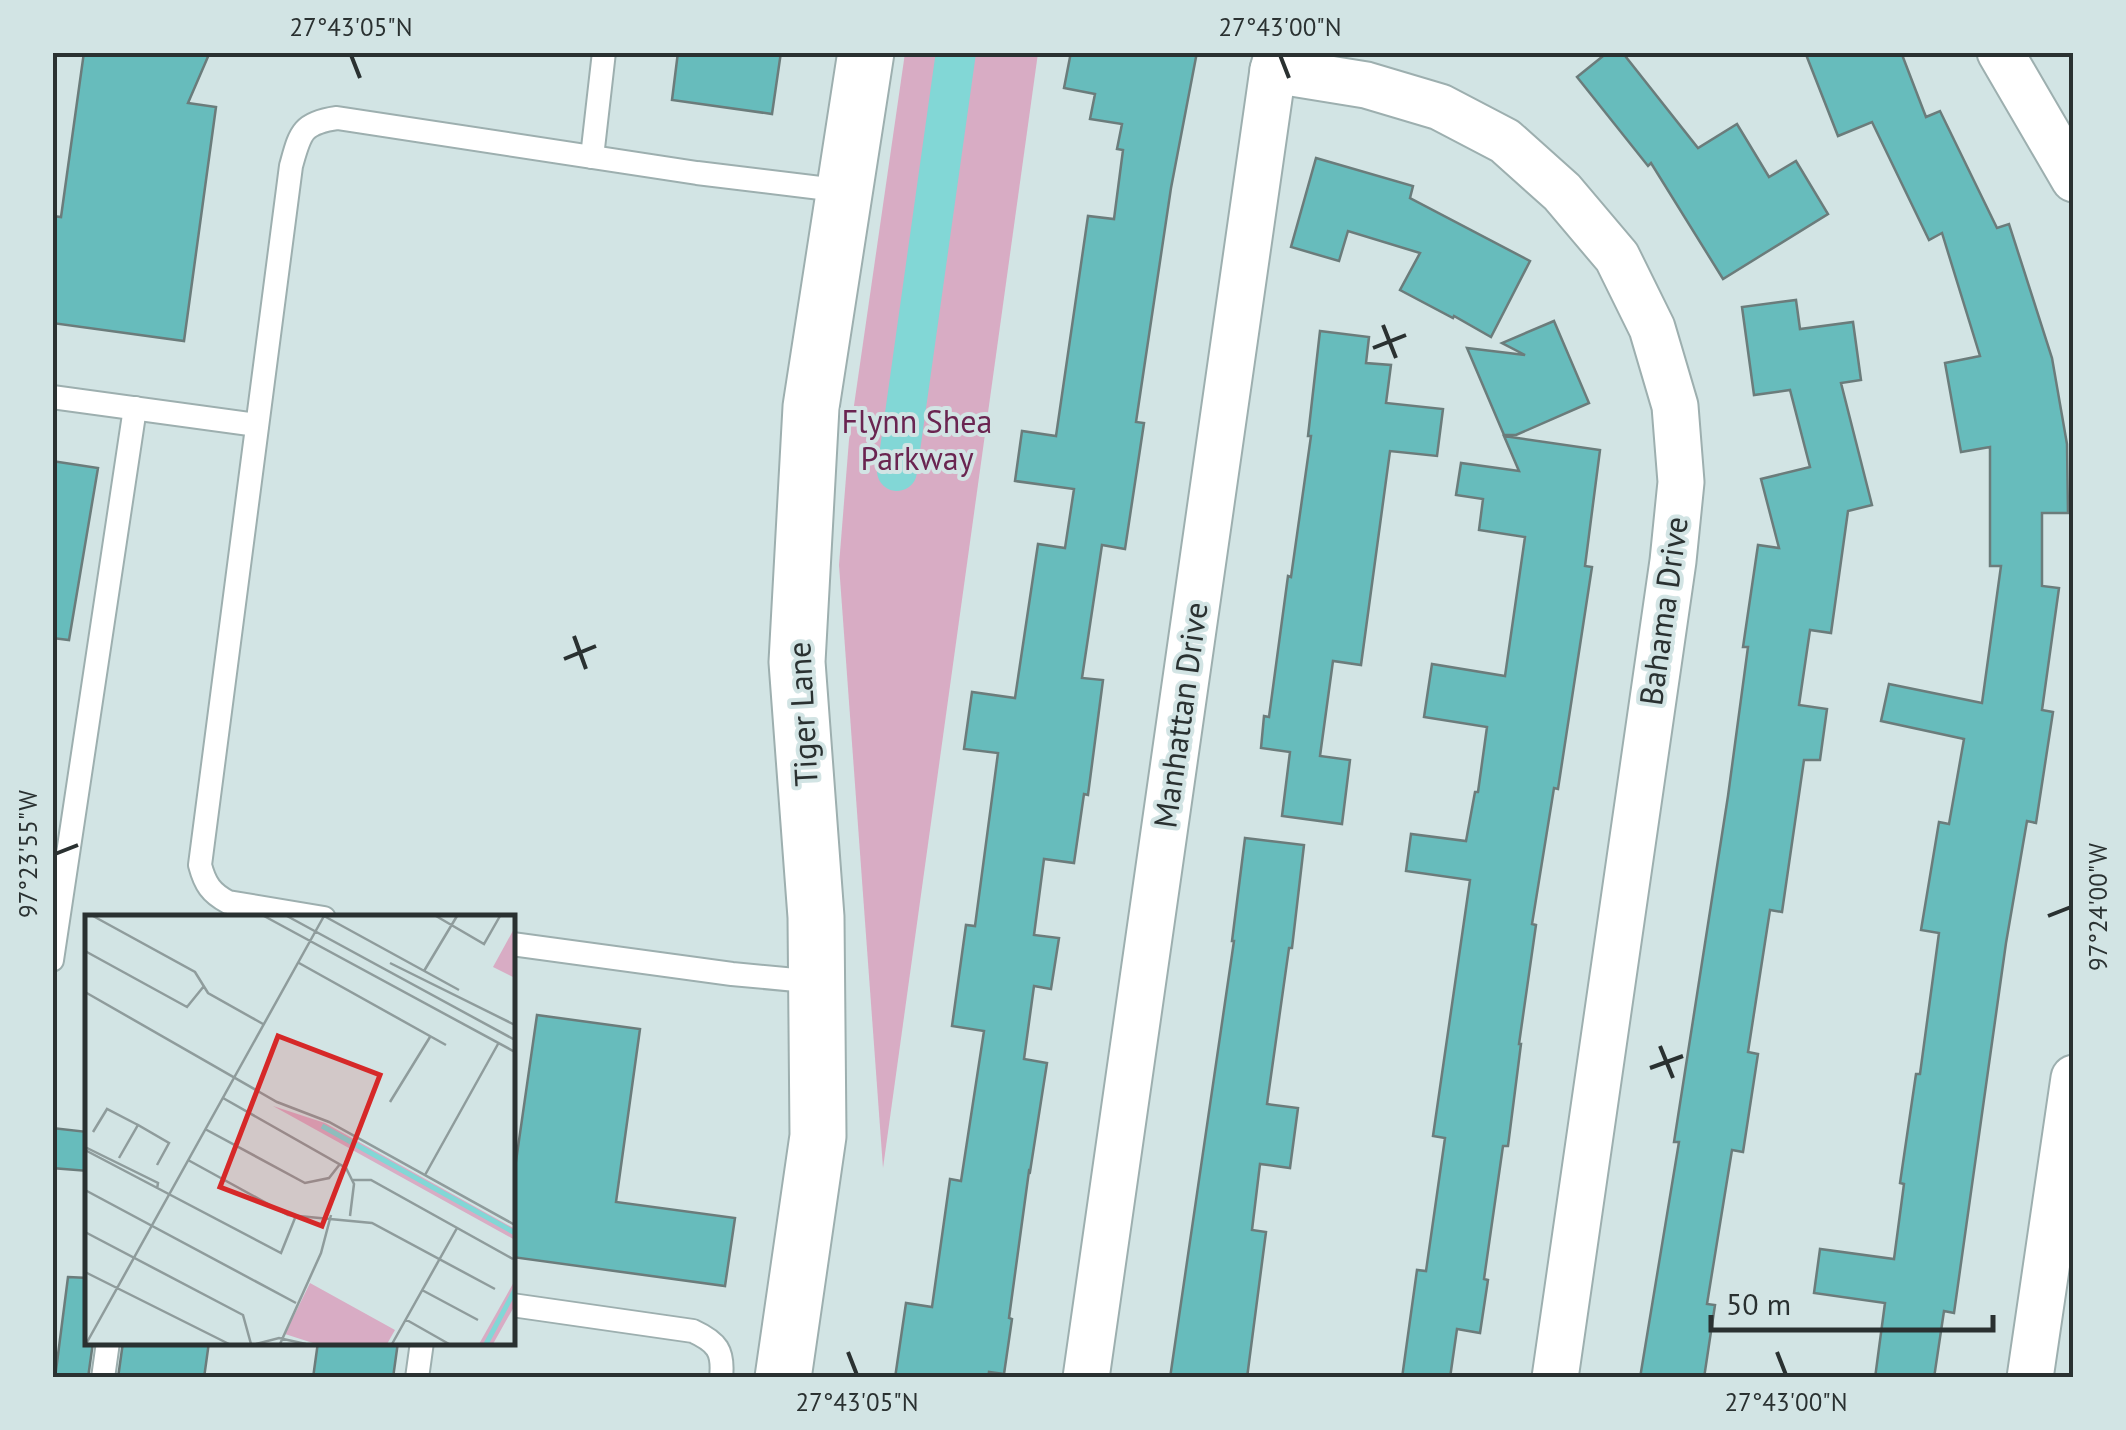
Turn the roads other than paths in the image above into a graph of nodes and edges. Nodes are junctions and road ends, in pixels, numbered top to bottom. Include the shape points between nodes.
1 (604, 52) edge
2 (866, 52) edge
3 (2000, 52) edge
4 (1275, 61) edge
5 (592, 158) junction
6 (2074, 178) edge
7 (845, 192) junction
8 (52, 397) edge
9 (136, 408) junction
10 (257, 425) junction
11 (306, 915) edge
12 (515, 944) edge
13 (52, 960) edge
14 (817, 982) junction
15 (2074, 1078) edge
16 (515, 1305) edge
17 (108, 1345) edge
18 (422, 1345) edge
19 (103, 1378) edge
20 (417, 1378) edge
21 (721, 1378) edge
22 (783, 1378) edge
23 (1086, 1378) edge
24 (1556, 1378) edge
25 (2030, 1378) edge

1 - 5 lane
2 - 7 street, Tiger Lane
3 - 6 street
4 - 23 street, Manhattan Drive
4 - 24 street, Bahama Drive via 1440,106 1505,141 1562,192 1616,257 1652,328 1674,406 1681,482 1672,562
5 - 7 lane
5 - 10 lane via 337,118 304,130 291,166
7 - 14 street, Tiger Lane via 811,407 796,662
8 - 9 lane
9 - 10 lane
9 - 13 lane
10 - 11 lane via 200,865 204,882 228,902
12 - 14 lane
14 - 22 street, Tiger Lane via 818,1136
15 - 25 street
16 - 21 lane via 694,1331 718,1349
17 - 19 lane
18 - 20 lane

